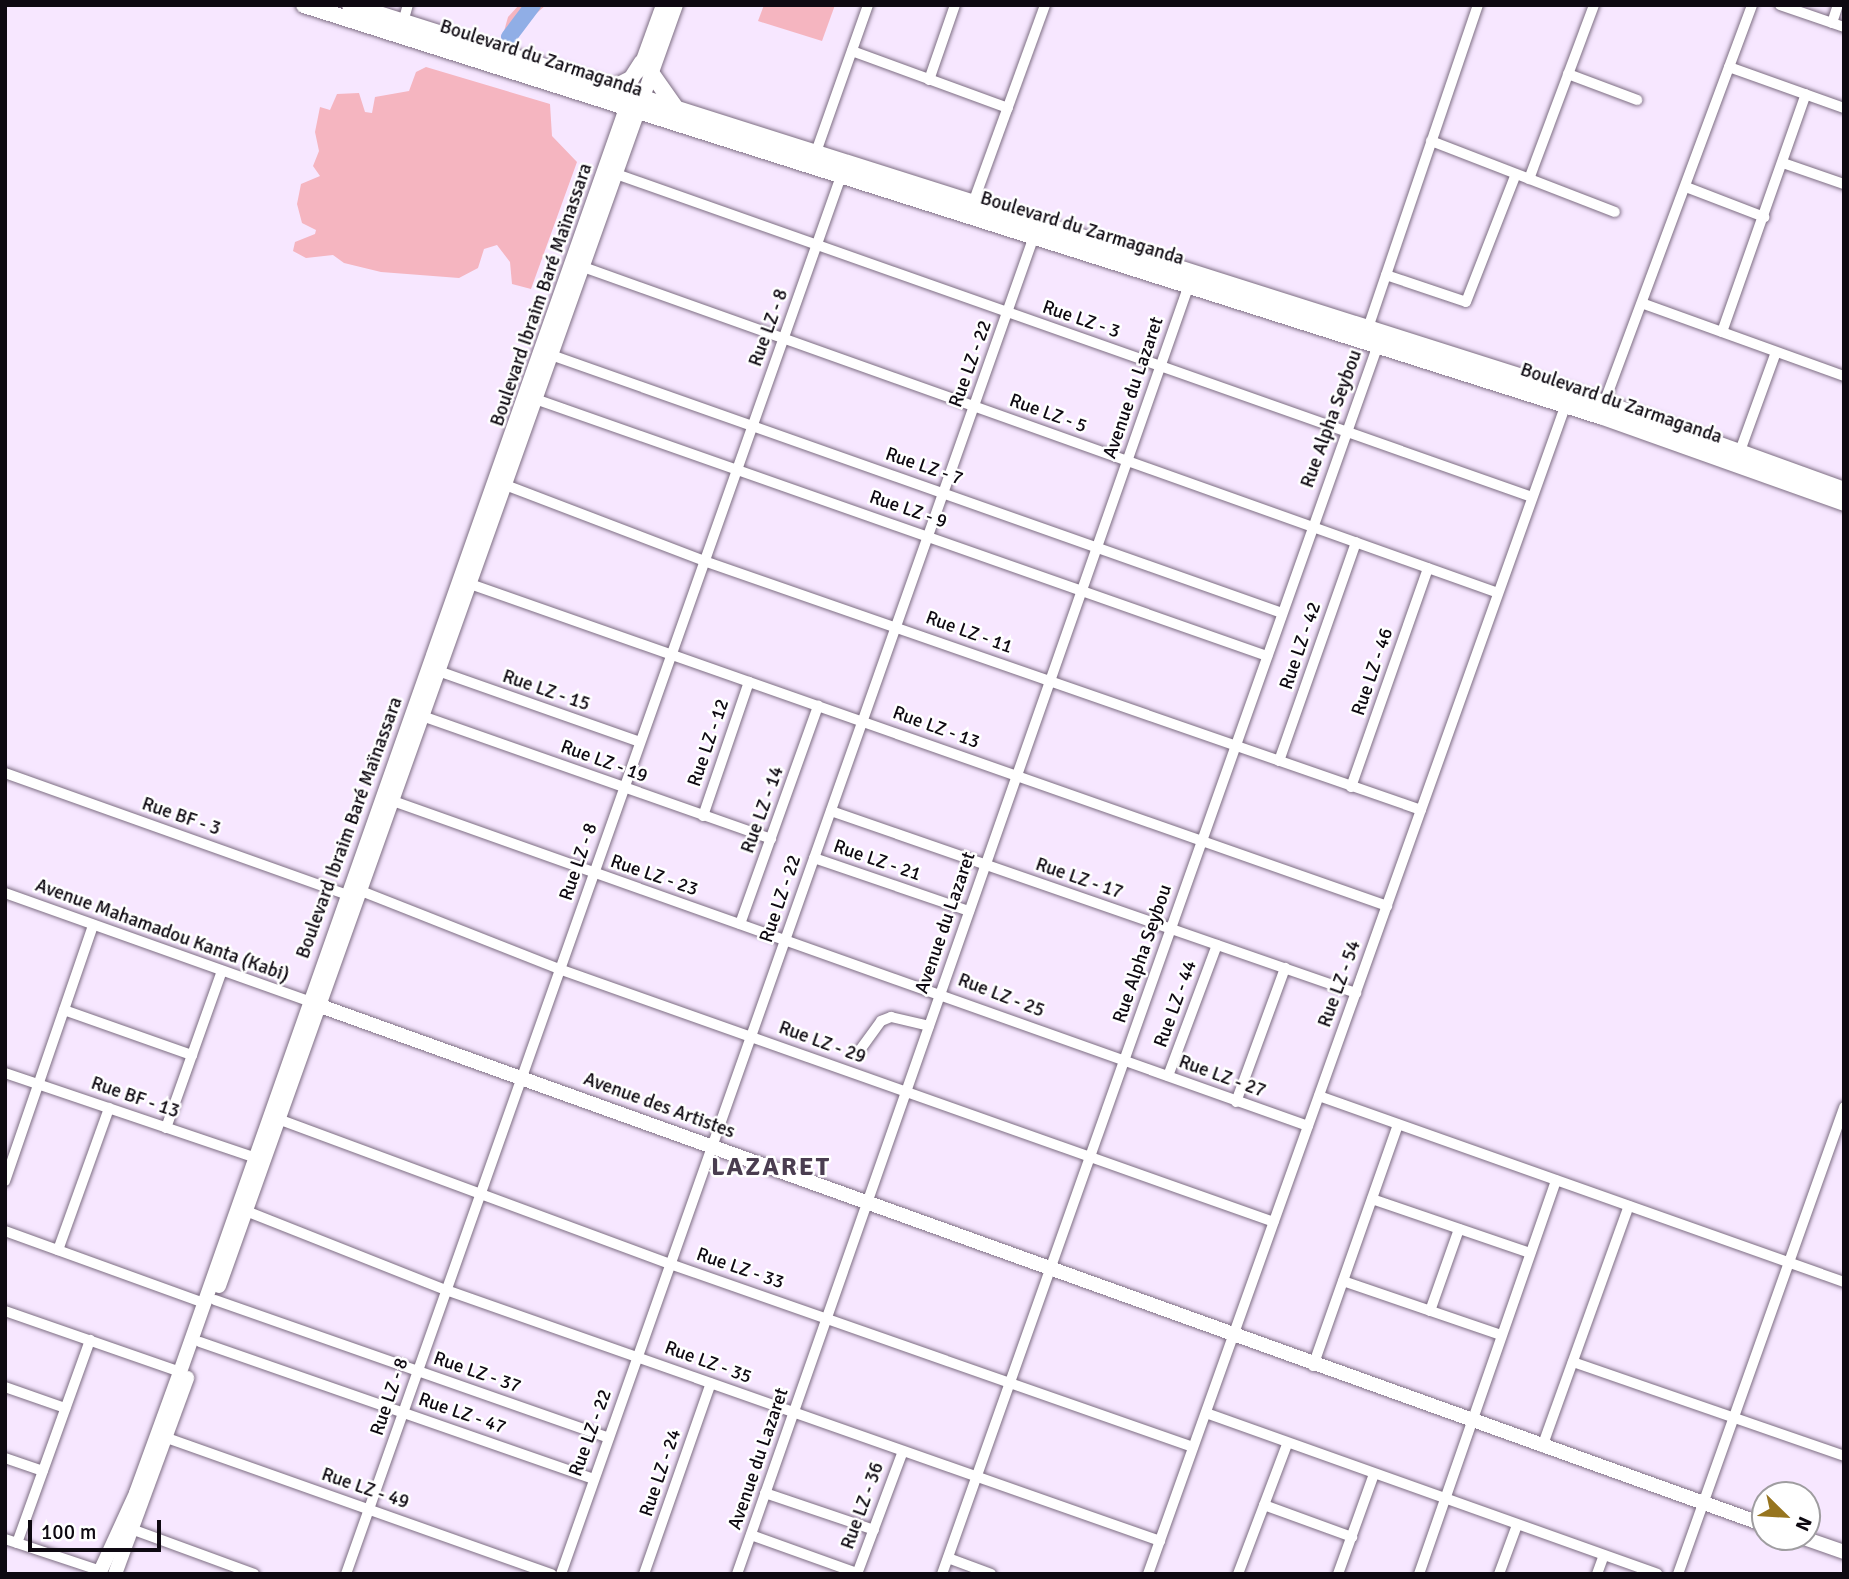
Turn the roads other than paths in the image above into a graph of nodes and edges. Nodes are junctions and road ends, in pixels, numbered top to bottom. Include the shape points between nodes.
1 (303, 5) edge
2 (350, 5) edge
3 (408, 5) edge
4 (663, 5) edge
5 (676, 5) edge
6 (868, 5) edge
7 (955, 5) edge
8 (1045, 5) edge
9 (1478, 5) edge
10 (1594, 5) edge
11 (1752, 5) edge
12 (1780, 5) edge
13 (1838, 5) edge
14 (327, 9) edge
15 (402, 22) junction
16 (1832, 23) junction
17 (1844, 27) edge
18 (852, 51) junction
19 (1729, 67) junction
20 (647, 68) junction
21 (1568, 74) junction
22 (929, 80) junction
23 (613, 88) junction
24 (1807, 94) junction
25 (1637, 100) dead end
26 (635, 103) junction
27 (674, 106) junction
28 (1008, 108) junction
29 (1844, 108) edge
30 (1432, 141) junction
31 (816, 152) junction
32 (1783, 163) junction
33 (844, 169) junction
34 (1516, 174) junction
35 (619, 175) junction
36 (1529, 179) junction
37 (1844, 184) edge
38 (1686, 187) junction
39 (973, 203) junction
40 (1615, 212) dead end
41 (1764, 217) junction
42 (1034, 236) junction
43 (820, 242) junction
44 (586, 268) junction
45 (1386, 275) junction
46 (1189, 285) junction
47 (1644, 304) junction
48 (1008, 313) junction
49 (1368, 328) junction
50 (1722, 332) junction
51 (783, 338) junction
52 (1378, 345) junction
53 (1776, 352) junction
54 (554, 356) junction
55 (1160, 366) junction
56 (1843, 373) edge
57 (538, 400) junction
58 (974, 406) junction
59 (1565, 407) junction
60 (1602, 410) junction
61 (752, 426) junction
62 (1346, 432) junction
63 (1740, 451) junction
64 (1127, 461) junction
65 (736, 469) junction
66 (508, 486) junction
67 (1844, 489) edge
68 (944, 493) junction
69 (1532, 497) junction
70 (1844, 503) edge
71 (1312, 527) junction
72 (931, 537) junction
73 (1356, 542) junction
74 (1097, 547) junction
75 (704, 561) junction
76 (1428, 568) junction
77 (473, 585) junction
78 (1082, 591) junction
79 (1498, 593) junction
80 (1282, 613) junction
81 (898, 627) junction
82 (671, 655) junction
83 (1267, 656) junction
84 (441, 672) junction
85 (1050, 681) junction
86 (749, 682) junction
87 (818, 706) junction
88 (425, 717) junction
89 (864, 721) junction
90 (640, 742) junction
91 (1235, 747) junction
92 (1279, 761) junction
93 (5, 774) edge
94 (1017, 775) junction
95 (1351, 787) junction
96 (624, 788) junction
97 (393, 801) junction
98 (1421, 810) junction
99 (831, 811) junction
100 (703, 816) junction
101 (771, 839) junction
102 (1201, 842) junction
103 (814, 858) junction
104 (986, 864) junction
105 (594, 874) junction
106 (360, 891) junction
107 (5, 893) edge
108 (345, 894) junction
109 (1387, 906) junction
110 (969, 911) junction
111 (93, 925) junction
112 (740, 925) junction
113 (1170, 929) junction
114 (785, 942) junction
115 (1217, 945) junction
116 (1285, 968) junction
117 (559, 969) junction
118 (222, 971) junction
119 (941, 992) junction
120 (1356, 993) junction
121 (313, 1003) junction
122 (64, 1010) junction
123 (929, 1026) junction
124 (750, 1036) junction
125 (860, 1050) dead end
126 (192, 1055) junction
127 (1124, 1061) junction
128 (5, 1073) edge
129 (1168, 1076) junction
130 (520, 1077) junction
131 (38, 1084) junction
132 (906, 1092) junction
133 (1319, 1096) junction
134 (1236, 1102) junction
135 (1844, 1107) edge
136 (109, 1108) junction
137 (278, 1119) junction
138 (1398, 1125) junction
139 (1308, 1126) junction
140 (166, 1128) junction
141 (711, 1145) junction
142 (253, 1157) junction
143 (1090, 1157) junction
144 (1556, 1180) junction
145 (5, 1181) edge
146 (479, 1196) junction
147 (1372, 1199) junction
148 (867, 1205) junction
149 (1629, 1206) junction
150 (246, 1211) junction
151 (1274, 1222) junction
152 (1459, 1229) junction
153 (5, 1231) edge
154 (58, 1250) junction
155 (1530, 1253) junction
156 (1789, 1263) junction
157 (670, 1264) junction
158 (1049, 1270) junction
159 (1343, 1281) junction
160 (1844, 1282) edge
161 (446, 1290) junction
162 (209, 1301) junction
163 (5, 1311) edge
164 (1430, 1311) junction
165 (827, 1317) junction
166 (1234, 1335) junction
167 (1502, 1335) junction
168 (90, 1340) junction
169 (200, 1342) junction
170 (638, 1355) junction
171 (1573, 1362) junction
172 (1313, 1366) junction
173 (417, 1371) junction
174 (180, 1372) junction
175 (1010, 1382) junction
176 (711, 1383) junction
177 (5, 1387) edge
178 (65, 1408) junction
179 (403, 1412) junction
180 (794, 1412) junction
181 (1206, 1413) junction
182 (1734, 1417) junction
183 (1472, 1421) junction
184 (167, 1438) junction
185 (608, 1438) junction
186 (1287, 1444) junction
187 (1194, 1447) junction
188 (1542, 1447) junction
189 (903, 1451) junction
190 (1844, 1456) edge
191 (5, 1458) edge
192 (43, 1472) junction
193 (1374, 1474) junction
194 (976, 1477) junction
195 (593, 1479) junction
196 (765, 1493) junction
197 (1446, 1500) junction
198 (1703, 1503) junction
199 (1264, 1505) junction
200 (369, 1508) junction
201 (1751, 1520) edge
202 (1517, 1525) junction
203 (134, 1530) junction
204 (874, 1530) junction
205 (751, 1535) junction
206 (1352, 1537) junction
207 (5, 1539) edge
208 (1160, 1541) junction
209 (18, 1543) junction
210 (1821, 1544) edge
211 (1844, 1552) edge
212 (1605, 1555) junction
213 (948, 1558) junction
214 (109, 1573) edge
215 (857, 1573) edge
216 (254, 1574) edge
217 (346, 1574) edge
218 (552, 1574) edge
219 (561, 1574) edge
220 (644, 1574) edge
221 (737, 1574) edge
222 (942, 1574) edge
223 (991, 1574) edge
224 (1148, 1574) edge
225 (1238, 1574) edge
226 (1338, 1574) edge
227 (1419, 1574) edge
228 (1499, 1574) edge
229 (1597, 1574) edge
230 (1657, 1574) edge
231 (1678, 1574) edge

1 - 14 main road, Boulevard du Zarmaganda
2 - 15 main road, Boulevard du Zarmaganda
3 - 15 street
4 - 20 main road
5 - 20 main road
6 - 18 street
7 - 22 street
8 - 28 street
9 - 30 street
10 - 21 street
11 - 19 street
12 - 16 street
13 - 16 street
14 - 26 main road, Boulevard du Zarmaganda
15 - 23 main road, Boulevard du Zarmaganda
16 - 17 street
18 - 22 street
18 - 31 street
19 - 24 street
19 - 38 street
20 - 23 main road
20 - 26 main road
20 - 27 main road
21 - 25 street
21 - 36 street
22 - 28 street
23 - 26 main road, Boulevard du Zarmaganda
24 - 29 street
24 - 32 street
26 - 27 main road, Boulevard du Zarmaganda
26 - 33 main road, Boulevard du Zarmaganda
26 - 35 main road, Boulevard Ibraim Baré Maïnassara
26 - 108 main road, Boulevard Ibraim Baré Maïnassara
27 - 31 main road, Boulevard du Zarmaganda
28 - 39 street
30 - 34 street
30 - 45 street
31 - 33 main road, Boulevard du Zarmaganda
32 - 37 street
32 - 41 street
33 - 39 main road, Boulevard du Zarmaganda
33 - 42 main road, Boulevard du Zarmaganda
33 - 43 street, Rue LZ - 8
34 - 36 street
34 - 45 street via 1466,302
35 - 43 street, Rue LZ - 3
35 - 44 main road, Boulevard Ibraim Baré Maïnassara
36 - 40 street
38 - 41 street
38 - 47 street
39 - 49 main road, Boulevard du Zarmaganda
41 - 50 street
42 - 46 main road, Boulevard du Zarmaganda
42 - 48 street, Rue LZ - 22
43 - 48 street, Rue LZ - 3
43 - 51 street, Rue LZ - 8
44 - 51 street, Rue LZ - 5
44 - 54 main road, Boulevard Ibraim Baré Maïnassara
45 - 49 street
46 - 52 main road, Boulevard du Zarmaganda
46 - 55 street, Avenue du Lazaret
47 - 50 street
47 - 60 street
48 - 55 street, Rue LZ - 3
48 - 58 street, Rue LZ - 22
49 - 60 main road, Boulevard du Zarmaganda
50 - 53 street
51 - 58 street, Rue LZ - 5
51 - 61 street, Rue LZ - 8
52 - 59 main road, Boulevard du Zarmaganda
52 - 62 street, Rue Alpha Seybou
53 - 56 street
53 - 63 street
54 - 57 main road, Boulevard Ibraim Baré Maïnassara
54 - 61 street, Rue LZ - 7
55 - 62 street, Rue LZ - 3
55 - 64 street, Avenue du Lazaret
57 - 65 street, Rue LZ - 9
57 - 66 main road, Boulevard Ibraim Baré Maïnassara
58 - 64 street, Rue LZ - 5
58 - 68 street, Rue LZ - 22
59 - 60 main road, Boulevard du Zarmaganda
59 - 69 street, Rue LZ - 54
60 - 63 main road, Boulevard du Zarmaganda
60 - 70 main road, Boulevard du Zarmaganda
61 - 65 street, Rue LZ - 8
61 - 68 street, Rue LZ - 7
62 - 69 street, Rue LZ - 3
62 - 71 street, Rue Alpha Seybou
63 - 67 main road, Boulevard du Zarmaganda
64 - 71 street, Rue LZ - 5
64 - 74 street, Avenue du Lazaret
65 - 72 street, Rue LZ - 9
65 - 75 street, Rue LZ - 8
66 - 75 street, Rue LZ - 11
66 - 77 main road, Boulevard Ibraim Baré Maïnassara
68 - 72 street, Rue LZ - 22
68 - 74 street, Rue LZ - 7
69 - 79 street, Rue LZ - 54
71 - 73 street, Rue LZ - 5
71 - 80 street, Rue Alpha Seybou
72 - 78 street, Rue LZ - 9
72 - 81 street, Rue LZ - 22
73 - 76 street, Rue LZ - 5
73 - 92 street, Rue LZ - 42
74 - 78 street, Avenue du Lazaret
74 - 80 street, Rue LZ - 7
75 - 81 street, Rue LZ - 11
75 - 82 street, Rue LZ - 8
76 - 79 street, Rue LZ - 5
76 - 95 street, Rue LZ - 46
77 - 82 street, Rue LZ - 13
77 - 84 main road, Boulevard Ibraim Baré Maïnassara
78 - 83 street, Rue LZ - 9
78 - 85 street, Avenue du Lazaret
79 - 98 street, Rue LZ - 54
80 - 83 street, Rue Alpha Seybou
81 - 85 street, Rue LZ - 11
81 - 89 street, Rue LZ - 22
82 - 86 street, Rue LZ - 13
82 - 90 street, Rue LZ - 8
83 - 91 street, Rue Alpha Seybou
84 - 88 main road, Boulevard Ibraim Baré Maïnassara
84 - 90 street, Rue LZ - 15
85 - 91 street, Rue LZ - 11
85 - 94 street, Avenue du Lazaret
86 - 87 street, Rue LZ - 13
86 - 100 street, Rue LZ - 12
87 - 89 street, Rue LZ - 13
87 - 101 street, Rue LZ - 14
88 - 96 street, Rue LZ - 19
88 - 97 main road, Boulevard Ibraim Baré Maïnassara
89 - 94 street, Rue LZ - 13
89 - 99 street, Rue LZ - 22
90 - 96 street, Rue LZ - 8
91 - 92 street, Rue LZ - 11
91 - 102 street, Rue Alpha Seybou
92 - 95 street, Rue LZ - 11
93 - 108 street, Rue BF - 3
94 - 102 street, Rue LZ - 13
94 - 104 street, Avenue du Lazaret
95 - 98 street, Rue LZ - 11
96 - 100 street, Rue LZ - 19
96 - 105 street, Rue LZ - 8
97 - 105 street, Rue LZ - 23
97 - 106 main road, Boulevard Ibraim Baré Maïnassara
98 - 109 street, Rue LZ - 54
99 - 103 street, Rue LZ - 22
99 - 104 street, Rue LZ - 17
100 - 101 street, Rue LZ - 19
101 - 112 street, Rue LZ - 14
102 - 109 street, Rue LZ - 13
102 - 113 street, Rue Alpha Seybou
103 - 110 street, Rue LZ - 21
103 - 114 street, Rue LZ - 22
104 - 110 street, Avenue du Lazaret
104 - 113 street, Rue LZ - 17
105 - 112 street, Rue LZ - 23
105 - 117 street, Rue LZ - 8
106 - 117 street, Rue LZ - 29
106 - 121 main road, Boulevard Ibraim Baré Maïnassara
107 - 111 street, Avenue Mahamadou Kanta (Kabi)
108 - 121 main road, Boulevard Ibraim Baré Maïnassara
109 - 120 street, Rue LZ - 54
110 - 119 street, Avenue du Lazaret
111 - 118 street, Avenue Mahamadou Kanta (Kabi)
111 - 122 street
112 - 114 street, Rue LZ - 23
113 - 115 street, Rue LZ - 17
113 - 127 street, Rue Alpha Seybou
114 - 119 street, Rue LZ - 25
114 - 124 street, Rue LZ - 22
115 - 116 street, Rue LZ - 17
115 - 129 street, Rue LZ - 44
116 - 120 street, Rue LZ - 17
116 - 134 street
117 - 124 street, Rue LZ - 29
117 - 130 street, Rue LZ - 8
118 - 121 street, Avenue Mahamadou Kanta (Kabi)
118 - 126 street
119 - 123 street, Avenue du Lazaret
119 - 127 street, Rue LZ - 25
120 - 133 street, Rue LZ - 54
121 - 130 main road, Avenue des Artistes
121 - 137 main road, Boulevard Ibraim Baré Maïnassara
121 - 142 main road, Boulevard Ibraim Baré Maïnassara
122 - 126 street
122 - 131 street
123 - 125 street via 891,1017 881,1021
123 - 132 street, Avenue du Lazaret
124 - 132 street, Rue LZ - 29
124 - 141 street, Rue LZ - 22
126 - 140 street
127 - 129 street, Rue LZ - 27
127 - 143 street, Rue Alpha Seybou
128 - 131 street, Rue BF - 13
129 - 134 street, Rue LZ - 27
130 - 141 main road, Avenue des Artistes
130 - 146 street, Rue LZ - 8
131 - 136 street, Rue BF - 13
131 - 145 street
132 - 143 street, Rue LZ - 29
132 - 148 street, Avenue du Lazaret
133 - 138 street
133 - 139 street, Rue LZ - 54
134 - 139 street, Rue LZ - 27
135 - 156 street
136 - 140 street, Rue BF - 13
136 - 154 street
137 - 146 street, Rue LZ - 33
137 - 150 main road, Boulevard Ibraim Baré Maïnassara
138 - 144 street
138 - 147 street
139 - 151 street, Rue LZ - 54
140 - 142 street, Rue BF - 13
141 - 148 main road, Avenue des Artistes
141 - 157 street, Rue LZ - 22
142 - 162 main road, Boulevard Ibraim Baré Maïnassara
143 - 151 street, Rue LZ - 29
143 - 158 street, Rue Alpha Seybou
144 - 149 street
144 - 155 street
146 - 157 street, Rue LZ - 33
146 - 161 street, Rue LZ - 8
147 - 152 street
147 - 159 street
148 - 158 main road, Avenue des Artistes
148 - 165 street, Avenue du Lazaret
149 - 156 street
149 - 171 street
150 - 161 street, Rue LZ - 35
150 - 162 main road, Boulevard Ibraim Baré Maïnassara
151 - 166 street, Rue LZ - 54
152 - 155 street
152 - 164 street
153 - 154 street, Rue LZ - 37
154 - 162 street, Rue LZ - 37
155 - 167 street
156 - 160 street
156 - 182 street
157 - 165 street, Rue LZ - 33
157 - 170 street, Rue LZ - 22
158 - 166 main road, Avenue des Artistes
158 - 175 street, Rue Alpha Seybou
159 - 164 street
159 - 172 street
161 - 170 street, Rue LZ - 35
161 - 173 street, Rue LZ - 8
162 - 169 main road, Boulevard Ibraim Baré Maïnassara
162 - 173 street, Rue LZ - 37
162 - 174 main road, Boulevard Ibraim Baré Maïnassara
163 - 168 street
164 - 167 street
165 - 175 street, Rue LZ - 33
165 - 180 street, Avenue du Lazaret
166 - 172 main road, Avenue des Artistes
166 - 181 street, Rue LZ - 54
167 - 183 street
168 - 174 street
168 - 178 street
169 - 179 street, Rue LZ - 47
169 - 184 main road, Boulevard Ibraim Baré Maïnassara
170 - 176 street, Rue LZ - 35
170 - 185 street, Rue LZ - 22
171 - 182 street
171 - 188 street
172 - 183 main road, Avenue des Artistes
173 - 179 street, Rue LZ - 8
173 - 185 street, Rue LZ - 37
174 - 214 main road, Boulevard Ibraim Baré Maïnassara
175 - 187 street, Rue LZ - 33
175 - 194 street, Rue Alpha Seybou
176 - 180 street, Rue LZ - 35
176 - 220 street, Rue LZ - 24
177 - 178 street
178 - 192 street
179 - 195 street, Rue LZ - 47
179 - 200 street, Rue LZ - 8
180 - 189 street, Rue LZ - 35
180 - 196 street, Avenue du Lazaret
181 - 186 street
181 - 187 street, Rue LZ - 54
182 - 190 street
182 - 198 street
183 - 188 main road, Avenue des Artistes
183 - 197 street
184 - 200 street, Rue LZ - 49
184 - 203 main road, Boulevard Ibraim Baré Maïnassara
185 - 195 street, Rue LZ - 22
186 - 193 street
186 - 199 street
187 - 208 street, Rue LZ - 54
188 - 198 main road, Avenue des Artistes
189 - 194 street, Rue LZ - 35
189 - 204 street, Rue LZ - 36
191 - 192 street
192 - 209 street
193 - 197 street
193 - 206 street
194 - 208 street, Rue LZ - 35
194 - 213 street, Rue Alpha Seybou
195 - 219 street, Rue LZ - 22
196 - 204 street
196 - 205 street, Avenue du Lazaret
197 - 202 street
197 - 227 street
198 - 201 main road, Avenue des Artistes
198 - 231 street
199 - 206 street
199 - 225 street
200 - 217 street, Rue LZ - 8
200 - 218 street, Rue LZ - 49
202 - 212 street
202 - 228 street
203 - 214 main road, Boulevard Ibraim Baré Maïnassara
203 - 216 street
204 - 215 street, Rue LZ - 36
205 - 215 street
205 - 221 street, Avenue du Lazaret
206 - 226 street
207 - 209 street
208 - 224 street, Rue LZ - 54
209 - 214 street
210 - 211 main road
212 - 229 street
212 - 230 street
213 - 222 street, Rue Alpha Seybou
213 - 223 street

